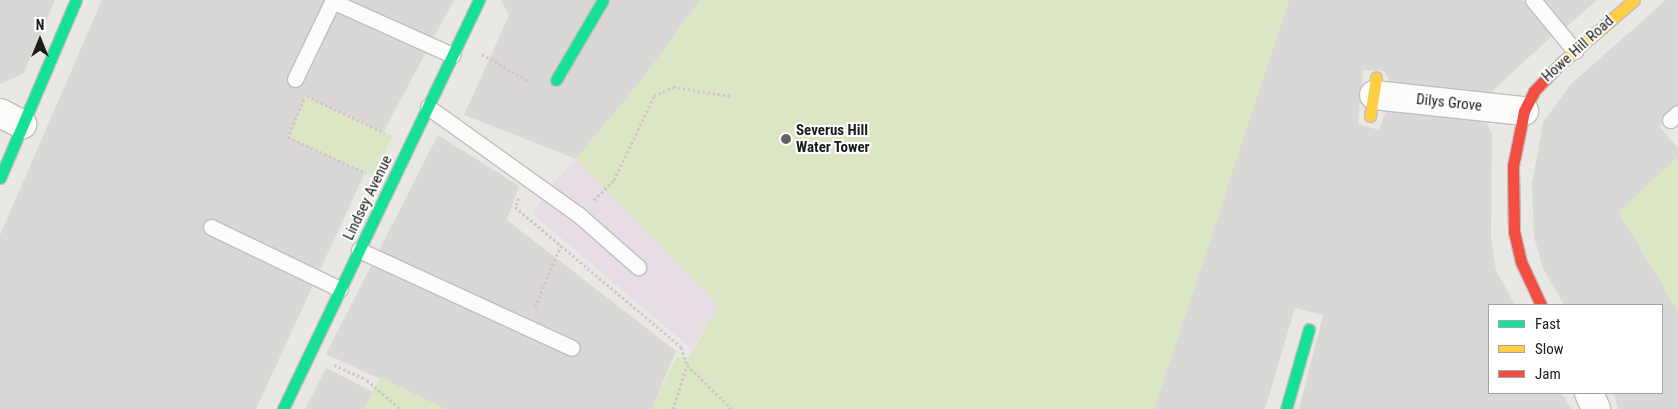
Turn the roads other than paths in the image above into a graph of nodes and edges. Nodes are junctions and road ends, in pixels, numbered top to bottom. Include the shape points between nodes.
1 (76, 0) edge
2 (332, 0) edge
3 (479, 0) edge
4 (603, 0) edge
5 (1533, 0) edge
6 (1634, 0) edge
7 (1575, 51) junction
8 (452, 55) junction
9 (295, 79) road end
10 (556, 80) road end
11 (1373, 96) dead end
12 (428, 107) junction
13 (1524, 111) junction
14 (11, 118) edge
15 (0, 178) edge
16 (211, 227) dead end
17 (359, 250) junction
18 (638, 267) dead end
19 (340, 289) junction
20 (1541, 304) edge
21 (1309, 329) dead end
22 (572, 348) dead end
23 (1589, 394) edge
24 (283, 409) edge
25 (1286, 409) edge
26 (1596, 409) edge

1 - 14 street
2 - 8 lane
2 - 9 lane
3 - 8 street, Lindsey Avenue
4 - 10 street
5 - 7 lane
6 - 7 street, Howe Hill Road
7 - 13 street, Howe Hill Road via 1547,75
8 - 12 street, Lindsey Avenue
11 - 13 street, Dilys Grove
12 - 17 street, Lindsey Avenue
12 - 18 lane via 530,177
13 - 20 street, Howe Hill Road via 1513,166 1514,232 1521,262
14 - 15 street
16 - 19 lane
17 - 19 street, Lindsey Avenue
17 - 22 lane
19 - 24 street, Lindsey Avenue
21 - 25 street
23 - 26 street

